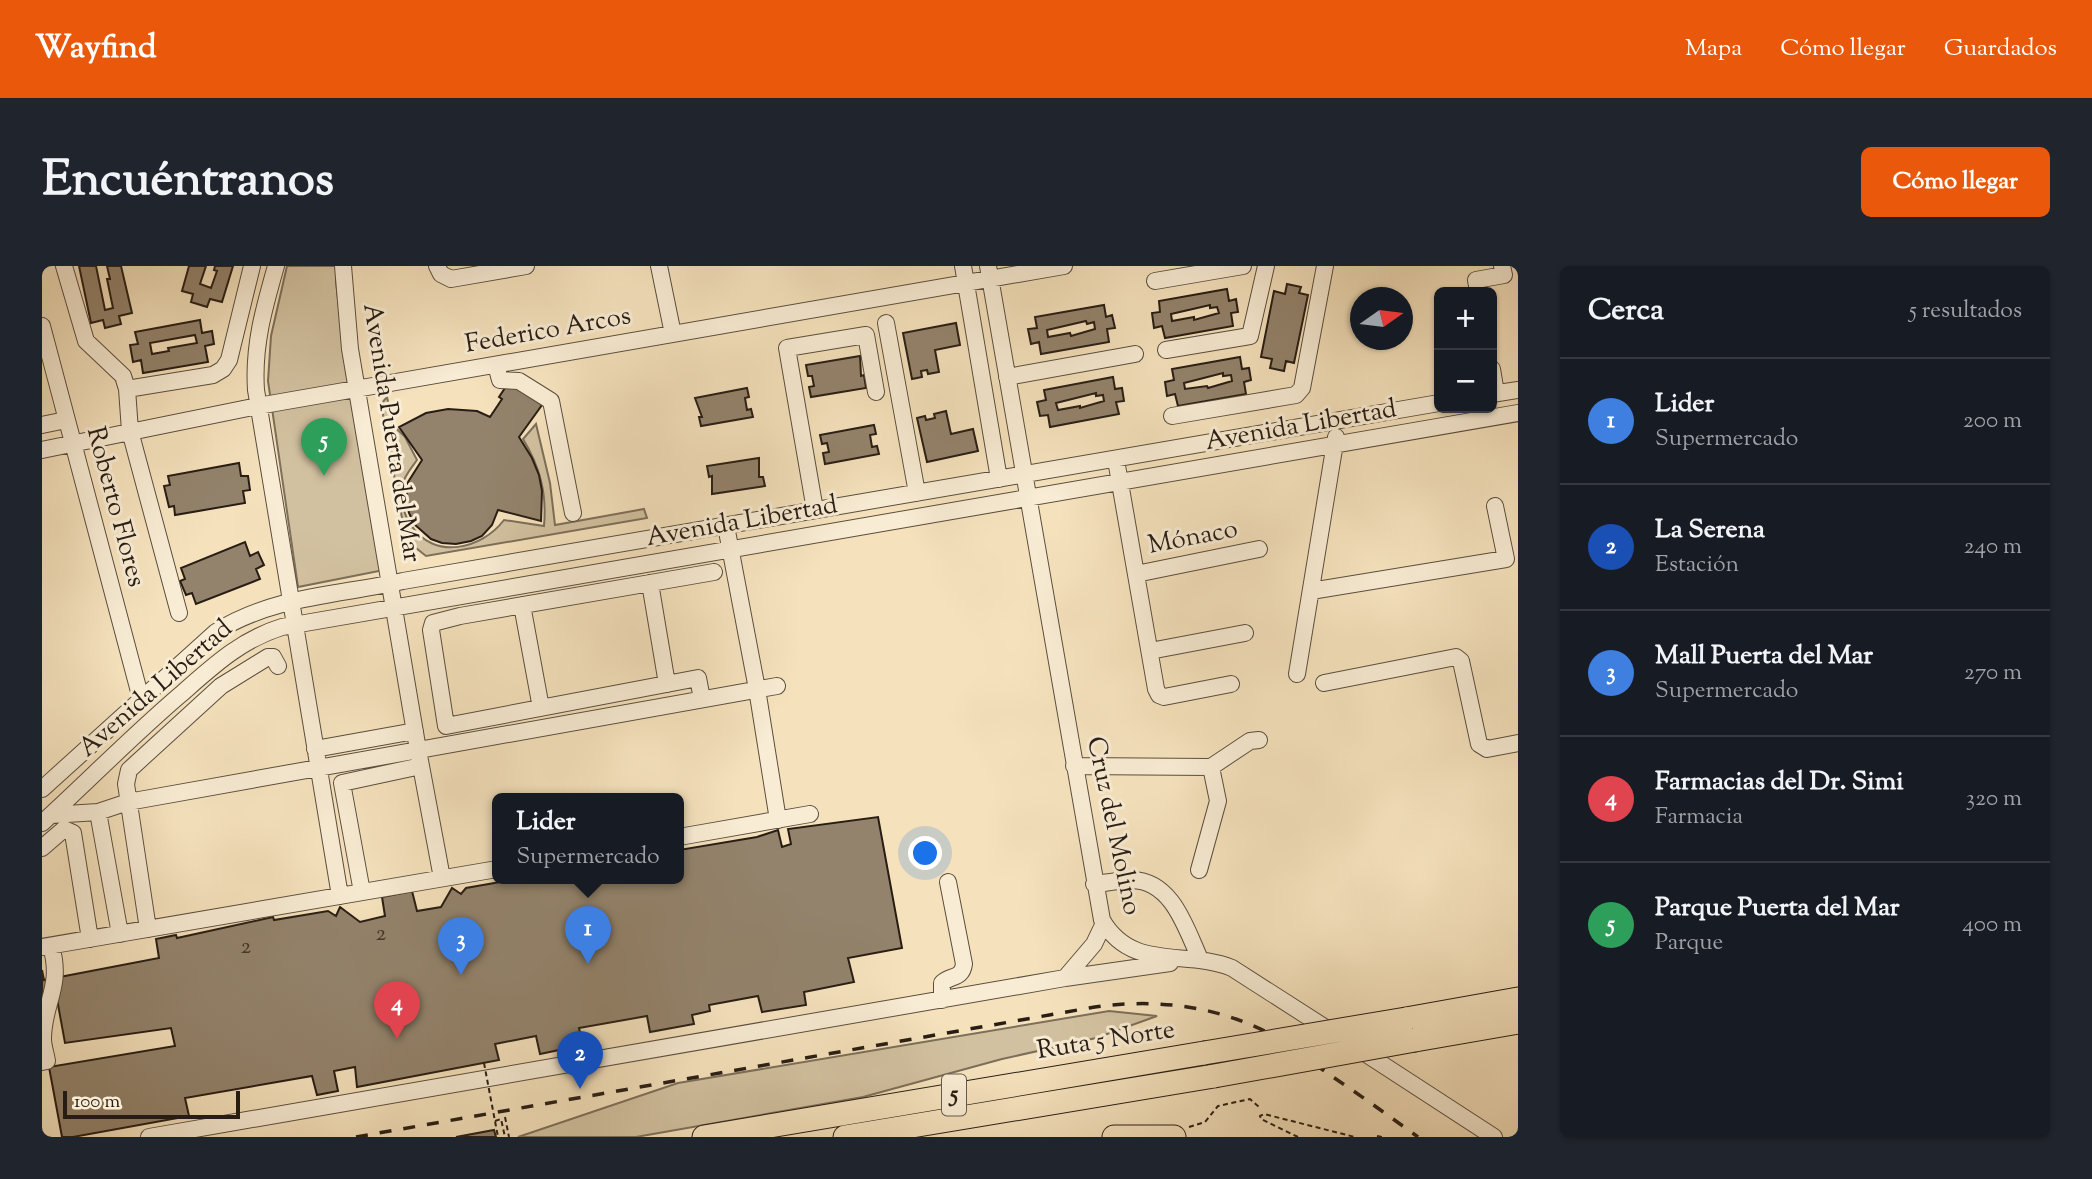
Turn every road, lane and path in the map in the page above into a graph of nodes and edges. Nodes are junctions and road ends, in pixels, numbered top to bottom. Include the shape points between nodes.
1 (64, 266) edge
2 (252, 266) edge
3 (276, 266) edge
4 (343, 266) edge
5 (437, 266) edge
6 (526, 266) edge
7 (963, 266) edge
8 (1064, 266) edge
9 (1243, 266) edge
10 (1266, 266) edge
11 (1325, 266) edge
12 (1502, 266) edge
13 (659, 270) edge
14 (989, 272) edge
15 (1155, 281) dead end
16 (966, 283) junction
17 (1477, 287) edge
18 (886, 323) dead end
19 (42, 326) edge
20 (673, 334) junction
21 (1166, 350) dead end
22 (1135, 354) dead end
23 (496, 365) junction
24 (981, 373) junction
25 (1007, 376) junction
26 (127, 389) junction
27 (357, 390) junction
28 (1518, 390) edge
29 (876, 392) dead end
30 (1497, 394) edge
31 (1434, 405) edge
32 (258, 406) junction
33 (1518, 413) edge
34 (1172, 416) dead end
35 (66, 419) junction
36 (1339, 421) junction
37 (42, 425) edge
38 (130, 431) junction
39 (1017, 437) junction
40 (73, 442) junction
41 (1335, 445) junction
42 (42, 450) edge
43 (1116, 460) junction
44 (1023, 475) junction
45 (999, 479) junction
46 (1120, 483) junction
47 (918, 493) junction
48 (1027, 500) junction
49 (1495, 506) dead end
50 (815, 510) junction
51 (573, 513) dead end
52 (726, 526) junction
53 (730, 548) junction
54 (1259, 549) dead end
55 (714, 572) dead end
56 (1136, 574) junction
57 (650, 583) junction
58 (390, 584) junction
59 (1311, 591) junction
60 (290, 602) junction
61 (522, 605) junction
62 (394, 607) junction
63 (178, 613) dead end
64 (295, 625) junction
65 (1245, 633) dead end
66 (1150, 652) junction
67 (278, 666) dead end
68 (1297, 674) dead end
69 (1324, 683) dead end
70 (667, 684) junction
71 (1231, 684) dead end
72 (777, 686) dead end
73 (757, 689) junction
74 (141, 699) junction
75 (702, 699) junction
76 (541, 708) junction
77 (415, 731) junction
78 (1259, 740) dead end
79 (1518, 743) edge
80 (315, 750) junction
81 (420, 758) junction
82 (1074, 766) junction
83 (1211, 767) junction
84 (318, 768) junction
85 (42, 789) edge
86 (128, 802) junction
87 (98, 812) junction
88 (810, 814) dead end
89 (46, 819) edge
90 (778, 820) junction
91 (684, 836) edge
92 (42, 848) edge
93 (492, 870) edge
94 (1199, 870) dead end
95 (442, 878) junction
96 (947, 882) dead end
97 (1094, 884) junction
98 (362, 892) junction
99 (340, 896) junction
100 (1104, 923) junction
101 (148, 929) junction
102 (120, 934) junction
103 (90, 939) junction
104 (46, 946) edge
105 (1200, 959) junction
106 (1065, 978) junction
107 (1518, 999) edge
108 (942, 1000) junction
109 (1518, 1022) edge
110 (42, 1062) edge
111 (484, 1063) dead end
112 (1259, 1107) dead end
113 (505, 1117) dead end
114 (495, 1121) junction
115 (1178, 1133) edge
116 (1377, 1136) edge
117 (149, 1137) edge
118 (498, 1137) edge
119 (505, 1137) edge
120 (509, 1137) edge
121 (704, 1137) edge
122 (845, 1137) edge
123 (1114, 1137) edge
124 (1298, 1137) edge
125 (1355, 1137) edge
126 (1382, 1137) edge
127 (1494, 1137) edge

1 - 26 street via 86,341 123,376
2 - 26 street via 223,369 213,375
3 - 32 street via 257,342
4 - 27 street, Avenida Puerta del Mar
5 - 6 street via 451,279
7 - 16 street
8 - 14 street, Federico Arcos
9 - 15 street
10 - 21 street via 1250,336
11 - 34 street via 1302,388 1296,395
12 - 17 street via 1504,275 1476,280
13 - 20 street
14 - 16 street, Federico Arcos
14 - 25 street, Cruz del Molino
16 - 20 street, Federico Arcos
16 - 24 street
18 - 47 street
19 - 35 street, Roberto Flores
20 - 23 street, Federico Arcos
22 - 25 street
23 - 27 street, Federico Arcos
23 - 51 street via 500,380 519,380 551,401
24 - 39 street
24 - 45 street
25 - 39 street, Cruz del Molino
26 - 38 street
27 - 32 street, Federico Arcos
27 - 58 street, Avenida Puerta del Mar
28 - 30 street
29 - 50 street via 866,335 787,348
31 - 36 street, Avenida Libertad
32 - 38 street, Federico Arcos
32 - 60 street
33 - 41 street, Avenida Libertad
35 - 37 street
35 - 40 street, Roberto Flores
36 - 41 street
36 - 43 street, Avenida Libertad
38 - 40 street, Federico Arcos
38 - 63 street
39 - 44 street, Cruz del Molino
40 - 42 street, Federico Arcos
40 - 74 street, Roberto Flores
41 - 46 street, Avenida Libertad
41 - 59 street
43 - 44 street, Avenida Libertad
43 - 46 street
44 - 45 street, Avenida Libertad
44 - 48 street, Cruz del Molino
45 - 47 street, Avenida Libertad
46 - 48 street, Avenida Libertad
46 - 56 street
47 - 50 street, Avenida Libertad
48 - 53 street, Avenida Libertad
48 - 82 street, Cruz del Molino
49 - 59 street via 1506,559
50 - 52 street, Avenida Libertad
52 - 53 street
52 - 58 street, Avenida Libertad
53 - 62 street, Avenida Libertad
53 - 73 street
54 - 56 street, Mónaco
55 - 57 street
56 - 66 street
57 - 61 street
57 - 70 street
58 - 60 street, Avenida Libertad
58 - 62 street, Avenida Puerta del Mar
59 - 68 street
60 - 64 street
60 - 74 street, Avenida Libertad via 231,623
61 - 76 street
61 - 76 street via 437,621 431,626 446,726
62 - 64 street, Avenida Libertad
62 - 77 street, Avenida Puerta del Mar
64 - 80 street
64 - 89 street, Avenida Libertad via 256,636 229,652
65 - 66 street
66 - 71 street via 1156,689 1164,697
67 - 86 street via 270,656 246,668 173,728 129,770
69 - 79 street via 1456,657 1461,661 1479,744 1487,749
70 - 75 street via 698,678
70 - 76 street
72 - 73 street
73 - 75 street
73 - 90 street
74 - 85 street, Avenida Libertad
75 - 81 street
77 - 80 street
77 - 81 street, Avenida Puerta del Mar
78 - 83 street via 1250,741
80 - 84 street
81 - 84 street
81 - 95 street, Avenida Puerta del Mar
81 - 98 street via 342,783
82 - 83 street
82 - 97 street, Cruz del Molino
83 - 94 street via 1218,801
84 - 86 street
84 - 99 street
86 - 87 street
86 - 101 street
87 - 89 street
87 - 102 street
88 - 90 street
90 - 91 street
92 - 103 street via 64,830 73,832
93 - 95 street
95 - 98 street
96 - 108 street via 964,964 958,976 942,983
97 - 100 street, Cruz del Molino
97 - 105 street via 1134,880 1167,894
98 - 99 street
99 - 101 street
100 - 105 street, Cruz del Molino via 1116,939 1141,953
100 - 106 street via 1094,944
101 - 102 street
102 - 103 street
103 - 104 street
104 - 110 street via 56,967 43,1039 47,1061
105 - 106 street
105 - 127 street, Cruz del Molino via 1216,961 1248,977
106 - 108 street
107 - 121 highway, Ruta 5 Norte / 5, bridge
108 - 117 street
109 - 122 highway, Ruta 5 Norte / 5, bridge
111 - 114 path, bridge
112 - 115 path via 1250,1099 1218,1106 1205,1122
113 - 120 path
114 - 118 path, bridge
114 - 119 path via 501,1119
115 - 123 highway
116 - 126 path
124 - 125 path via 1260,1115

